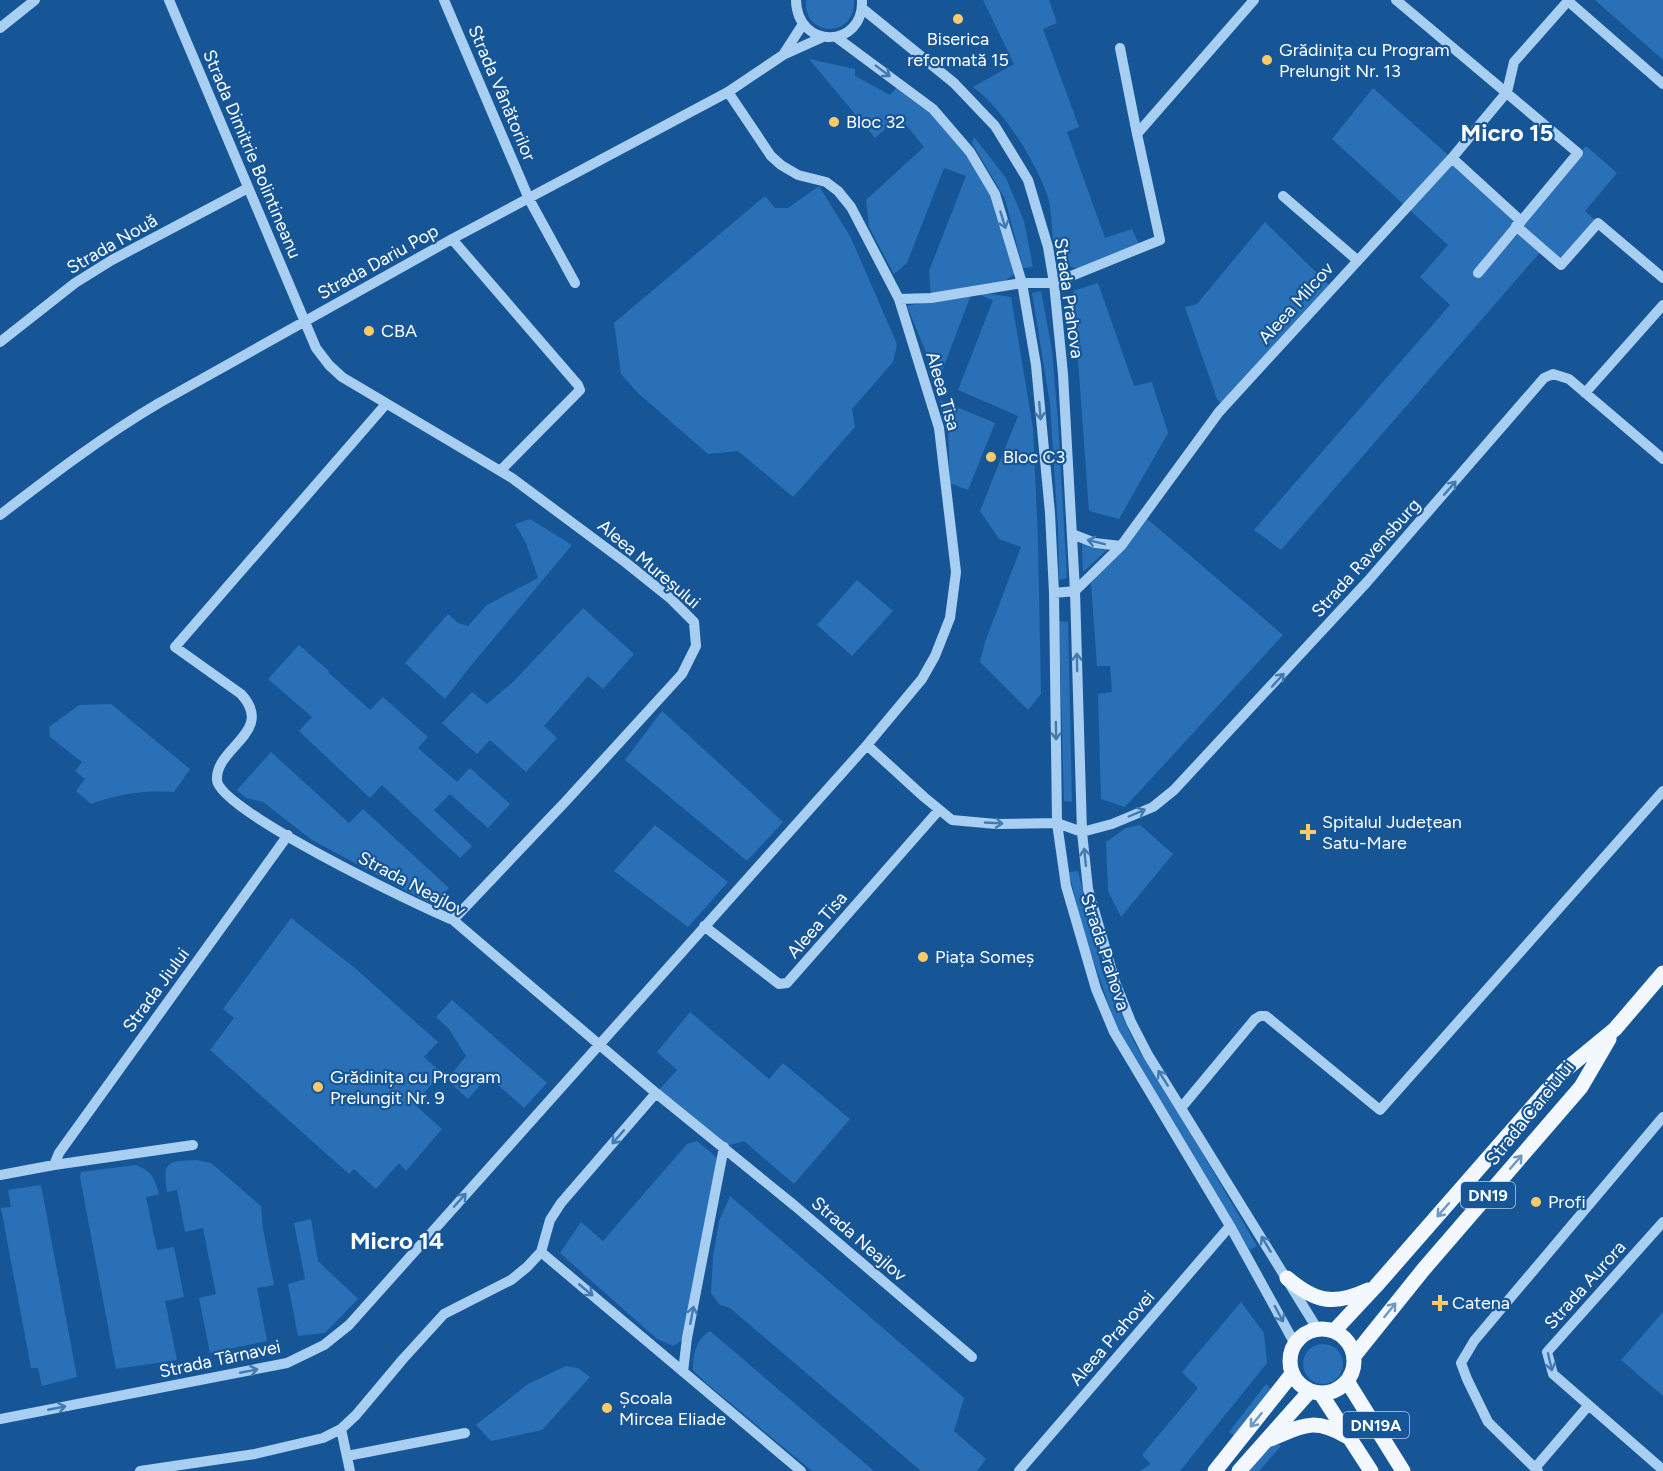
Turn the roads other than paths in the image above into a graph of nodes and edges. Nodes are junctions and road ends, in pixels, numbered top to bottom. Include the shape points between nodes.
1 (35, 0) edge
2 (169, 0) edge
3 (444, 0) edge
4 (788, 0) edge
5 (796, 0) edge
6 (1254, 0) edge
7 (1396, 0) edge
8 (1567, 1) edge
9 (862, 5) edge
10 (797, 12) junction
11 (802, 24) junction
12 (0, 28) edge
13 (823, 37) junction
14 (836, 37) junction
15 (1120, 48) dead end
16 (783, 55) junction
17 (1663, 84) edge
18 (728, 92) junction
19 (1507, 92) junction
20 (1137, 134) junction
21 (1452, 158) junction
22 (248, 188) junction
23 (1283, 196) dead end
24 (529, 199) junction
25 (1519, 223) junction
26 (452, 239) junction
27 (1357, 260) junction
28 (1478, 273) dead end
29 (1663, 278) edge
30 (575, 283) dead end
31 (1054, 283) junction
32 (1022, 284) junction
33 (899, 299) junction
34 (1663, 305) edge
35 (305, 322) junction
36 (0, 342) edge
37 (1586, 393) junction
38 (386, 404) junction
39 (1663, 459) edge
40 (501, 470) junction
41 (0, 515) edge
42 (1072, 534) junction
43 (1121, 546) junction
44 (1076, 591) junction
45 (1054, 593) junction
46 (867, 745) junction
47 (1663, 791) edge
48 (939, 810) junction
49 (1057, 823) junction
50 (1082, 832) junction
51 (288, 836) junction
52 (453, 920) junction
53 (704, 926) junction
54 (1663, 973) edge
55 (1615, 1029) junction
56 (600, 1043) junction
57 (656, 1093) junction
58 (1181, 1108) junction
59 (1663, 1117) edge
60 (193, 1145) dead end
61 (724, 1147) junction
62 (54, 1165) junction
63 (0, 1175) edge
64 (1663, 1222) edge
65 (1230, 1226) junction
66 (541, 1252) junction
67 (1287, 1278) junction
68 (1376, 1286) junction
69 (1326, 1330) junction
70 (1294, 1344) junction
71 (1354, 1356) junction
72 (972, 1357) dead end
73 (683, 1372) junction
74 (1292, 1374) junction
75 (1347, 1381) junction
76 (1316, 1393) junction
77 (1587, 1406) junction
78 (0, 1419) edge
79 (341, 1429) junction
80 (465, 1433) dead end
81 (1349, 1438) junction
82 (1267, 1440) junction
83 (347, 1456) junction
84 (1536, 1470) edge
85 (1663, 1470) edge
86 (140, 1471) edge
87 (350, 1471) edge
88 (801, 1471) edge
89 (1019, 1471) edge
90 (1215, 1471) edge
91 (1239, 1471) edge
92 (1371, 1471) edge
93 (1403, 1471) edge

1 - 12 street
2 - 22 street, Strada Dimitrie Bolintineanu
3 - 24 street, Strada Vânătorilor
4 - 10 street
5 - 10 street
6 - 20 street
7 - 19 street
8 - 17 street
8 - 19 street via 1514,62
9 - 14 street via 858,22
9 - 31 street, Strada Prahova via 954,83 995,126 1028,180
10 - 11 street
11 - 13 street
11 - 16 street, Strada Dariu Pop
13 - 14 street
13 - 16 street, Strada Dariu Pop
14 -> 32 street, Strada Prahova via 933,109 970,152 995,194
15 - 20 street
16 - 18 street, Strada Dariu Pop
18 - 24 street, Strada Dariu Pop
18 - 33 street, Aleea Tisa via 771,156 798,174 826,182 838,191 851,207
19 - 21 street, Aleea Milcov
19 - 25 street via 1578,153
20 - 31 street via 1160,240
21 - 25 street
21 - 27 street, Aleea Milcov
22 - 35 street, Strada Dimitrie Bolintineanu
22 - 36 street, Strada Nouă via 112,260
23 - 27 street
24 - 26 street, Strada Dariu Pop
24 - 30 street, Strada Vânătorilor
25 - 28 street
25 - 29 street via 1561,265 1599,223
26 - 35 street, Strada Dariu Pop
26 - 40 street via 580,390
27 - 43 street, Aleea Milcov via 1219,412
31 - 32 street
31 - 42 street, Strada Prahova
32 - 33 street
32 -> 45 street, Strada Prahova via 1036,365
33 - 46 street, Aleea Tisa via 939,428 956,572 950,618 935,656 922,679
34 - 37 street
35 - 38 street, Aleea Mureșului via 328,365
35 - 41 street, Strada Dariu Pop via 120,426
37 - 39 street, Strada Ravensburg
50 -> 37 street, Strada Ravensburg via 1153,807 1174,790 1375,573 1544,378 1561,375
38 - 40 street, Aleea Mureșului
38 - 51 street, Strada Neajlov via 175,647 248,702 251,722 218,768 216,782 232,801
40 - 52 street, Aleea Mureșului via 670,598 694,622 696,646 682,674
43 -> 42 street via 1095,543
42 - 44 street, Strada Prahova
43 - 44 street, Aleea Milcov
44 - 45 street
50 -> 44 street, Strada Prahova
45 -> 49 street, Strada Prahova
46 - 48 street
46 - 53 street, Aleea Tisa
47 - 58 street via 1380,1110 1266,1016 1255,1019
48 -> 49 street via 952,820
48 - 53 street, Aleea Tisa via 787,983 779,984
49 - 50 street
49 - 65 street, Strada Prahova via 1066,886 1096,989 1110,1022
58 -> 50 street, Strada Prahova via 1140,1038 1115,982 1088,889
51 - 52 street, Strada Neajlov
51 - 62 street, Strada Jiului
52 - 56 street, Strada Neajlov
53 - 56 street, Aleea Tisa
54 - 55 main road, Strada Careiului / DN19
55 -> 68 main road, Strada Careiului / DN19 via 1564,1071
71 -> 55 main road, Strada Careiului / DN19 via 1581,1087
56 - 57 street, Strada Neajlov
78 -> 56 street, Strada Târnavei via 286,1364 324,1345 349,1325
57 - 61 street, Strada Neajlov
57 -> 66 street via 561,1203 550,1220
67 -> 58 street, Strada Prahova
59 - 84 street via 1474,1341 1461,1363 1488,1422
60 - 62 street
61 - 72 street, Strada Neajlov
73 -> 61 street
62 - 63 street
64 -> 77 street, Strada Aurora via 1547,1352 1552,1374
65 -> 70 street, Strada Prahova
65 - 89 street, Aleea Prahovei
66 -> 73 street
66 - 79 street via 512,1280 444,1314
67 - 68 main road via 1323,1300 1351,1298
67 - 69 street, Strada Prahova
68 - 69 main road, Strada Careiului / DN19
69 - 70 main road, DN19 via 1312,1330
69 - 71 main road via 1343,1337
70 - 74 main road via 1290,1354
71 - 75 main road, DN19
73 - 88 street
74 - 76 main road via 1297,1383
74 -> 90 main road
75 - 76 main road via 1335,1391
75 - 93 main road, DN19A
76 - 81 main road, DN19A
76 - 82 main road
77 - 84 street
77 - 85 street, Strada Aurora
79 - 83 street
79 - 86 street via 323,1438 255,1454
80 - 83 street
81 - 82 main road via 1320,1424
81 - 92 main road, DN19A
82 - 91 main road
83 - 87 street

